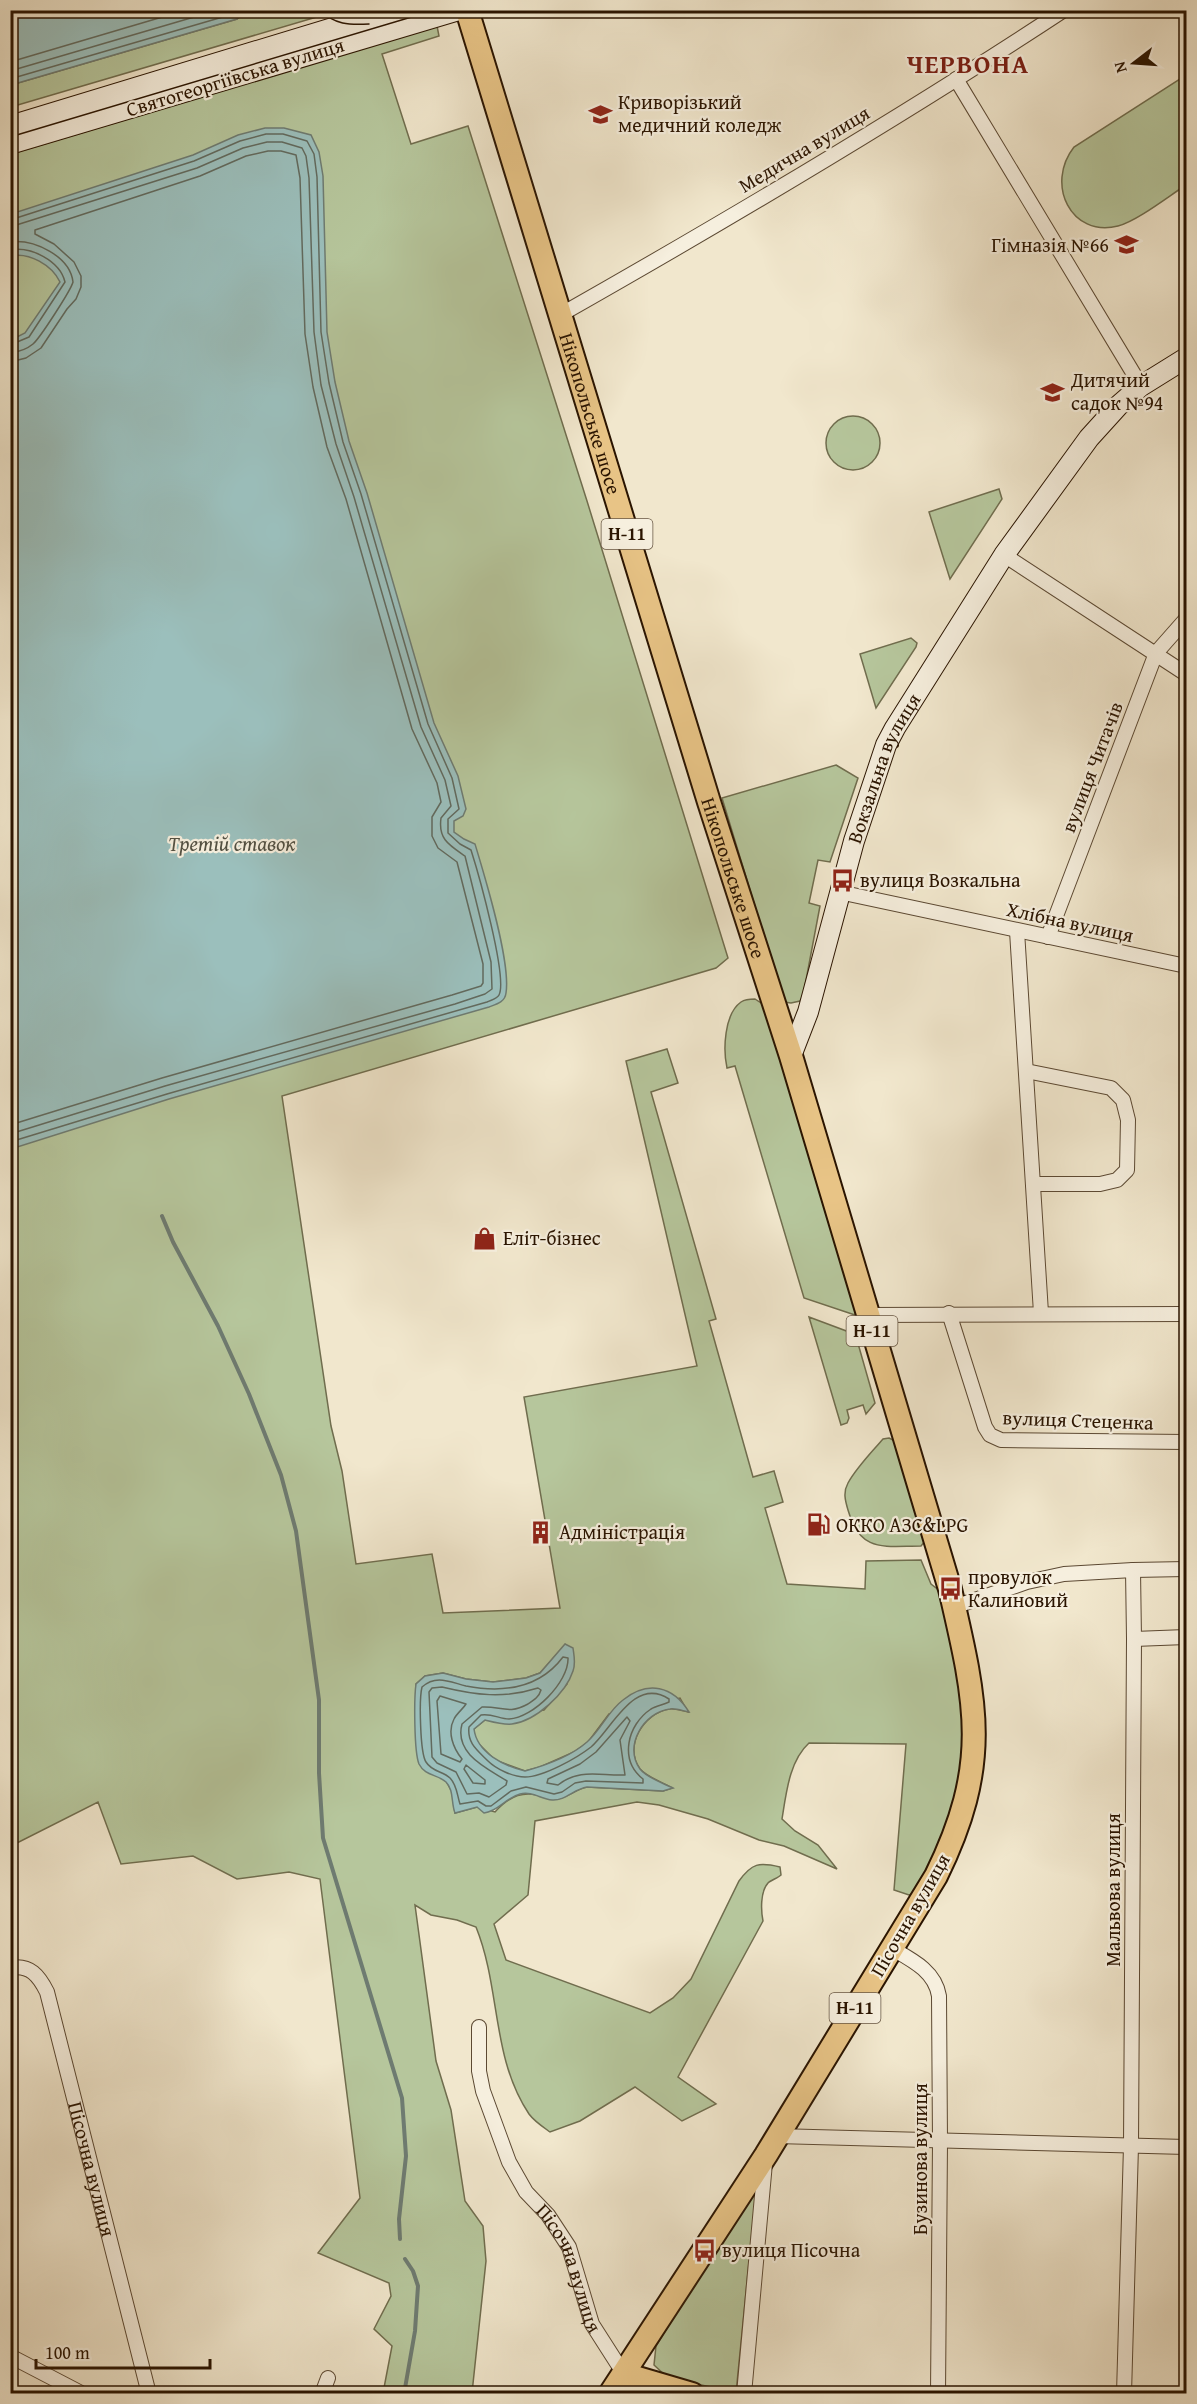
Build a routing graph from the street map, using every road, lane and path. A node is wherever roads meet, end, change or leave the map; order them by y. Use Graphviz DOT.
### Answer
graph roads {
  1 [pos="392,10"];
  2 [pos="459,10"];
  3 [pos="467,10"];
  4 [pos="1064,10"];
  5 [pos="956,79"];
  6 [pos="10,126"];
  7 [pos="10,144"];
  8 [pos="560,315"];
  9 [pos="1186,358"];
  10 [pos="1142,386"];
  11 [pos="1004,555"];
  12 [pos="1186,619"];
  13 [pos="1156,653"];
  14 [pos="1186,674"];
  15 [pos="840,892"];
  16 [pos="1017,931"];
  17 [pos="1048,937"];
  18 [pos="1186,966"];
  19 [pos="791,1056"];
  20 [pos="1026,1071"];
  21 [pos="1033,1184"];
  22 [pos="949,1313"];
  23 [pos="1041,1313"];
  24 [pos="1186,1314"];
  25 [pos="867,1315"];
  26 [pos="1186,1442"];
  27 [pos="1186,1569"];
  28 [pos="1133,1570"];
  29 [pos="954,1607"];
  30 [pos="1186,1637"];
  31 [pos="1134,1639"];
  32 [pos="891,1948"];
  33 [pos="10,1968"];
  34 [pos="479,2027"];
  35 [pos="940,2142"];
  36 [pos="771,2146"];
  37 [pos="1131,2146"];
  38 [pos="1186,2146"];
  39 [pos="10,2356"];
  40 [pos="624,2374"];
  41 [pos="328,2378"];
  42 [pos="83,2394"];
  43 [pos="149,2394"];
  44 [pos="322,2394"];
  45 [pos="610,2394"];
  46 [pos="692,2394"];
  47 [pos="744,2394"];
  48 [pos="938,2394"];
  49 [pos="1124,2394"];
  1 -- 6 [label="main road, Святогеоргіївська вулиця"];
  2 -- 7 [label="main road, Святогеоргіївська вулиця"];
  3 -- 8 [label="main road, Нікопольське шосе / Н-11"];
  4 -- 5 [label="street, Медична вулиця"];
  5 -- 8 [label="street, Медична вулиця"];
  5 -- 10 [label="street"];
  8 -- 19 [label="main road, Нікопольське шосе / Н-11"];
  9 -- 10 [label="main road, Вокзальна вулиця"];
  10 -- 11 [label="main road, Вокзальна вулиця"];
  11 -- 13 [label="street"];
  11 -- 15 [label="main road, Вокзальна вулиця"];
  12 -- 13 [label="street, вулиця Читачів"];
  13 -- 14 [label="street"];
  13 -- 17 [label="street, вулиця Читачів"];
  15 -- 16 [label="street, Хлібна вулиця"];
  15 -- 19 [label="main road, Вокзальна вулиця"];
  16 -- 17 [label="street, Хлібна вулиця"];
  16 -- 20 [label="street"];
  17 -- 18 [label="street, Хлібна вулиця"];
  19 -- 25 [label="main road, Н-11"];
  20 -- 21 [label="street"];
  20 -- 21 [label="street"];
  21 -- 23 [label="street"];
  22 -- 23 [label="street"];
  22 -- 25 [label="street"];
  22 -- 26 [label="street, вулиця Стеценка"];
  23 -- 24 [label="street"];
  25 -- 29 [label="main road, Н-11"];
  27 -- 28 [label="street"];
  28 -- 29 [label="street"];
  28 -- 31 [label="street, Мальвова вулиця"];
  29 -- 32 [label="main road, Пісочна вулиця / Н-11"];
  30 -- 31 [label="street"];
  31 -- 37 [label="street, Мальвова вулиця"];
  32 -- 35 [label="street, Бузинова вулиця"];
  32 -- 36 [label="main road, Пісочна вулиця / Н-11"];
  33 -- 43 [label="street, Пісочна вулиця"];
  34 -- 40 [label="street, Пісочна вулиця"];
  35 -- 36 [label="street"];
  35 -- 37 [label="street"];
  35 -- 48 [label="street, Бузинова вулиця"];
  36 -- 40 [label="main road, Пісочна вулиця / Н-11"];
  36 -- 47 [label="street"];
  37 -- 38 [label="street"];
  37 -- 49 [label="street, Мальвова вулиця"];
  39 -- 42 [label="street"];
  40 -- 45 [label="main road, Пісочна вулиця / Н-11"];
  40 -- 46 [label="main road"];
  41 -- 44 [label="street"];
}
